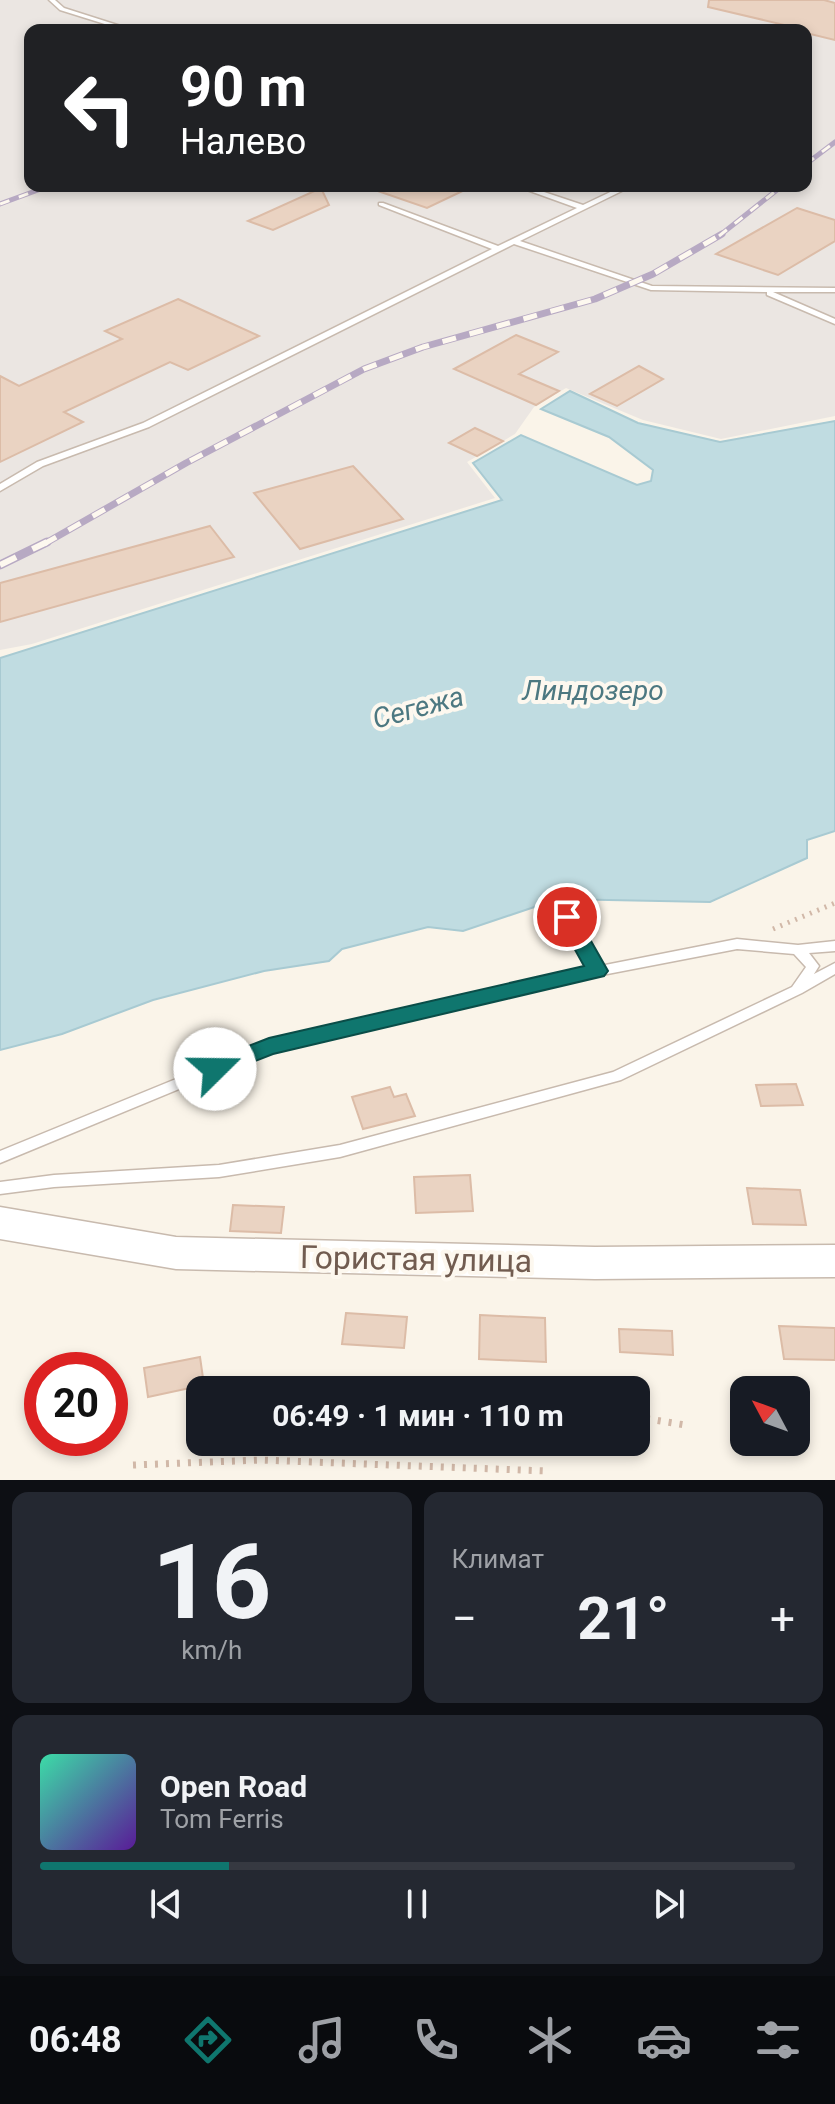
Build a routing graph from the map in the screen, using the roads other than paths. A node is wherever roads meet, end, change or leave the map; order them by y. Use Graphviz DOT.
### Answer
graph roads {
  1 [pos="52,0"];
  2 [pos="111,24"];
  3 [pos="537,192"];
  4 [pos="617,192"];
  5 [pos="381,204"];
  6 [pos="584,208"];
  7 [pos="514,241"];
  8 [pos="498,249"];
  9 [pos="835,290"];
  10 [pos="766,291"];
  11 [pos="835,322"];
  12 [pos="0,488"];
  13 [pos="567,917"];
  14 [pos="835,946"];
  15 [pos="798,950"];
  16 [pos="835,968"];
  17 [pos="597,971"];
  18 [pos="797,990"];
  19 [pos="0,1157"];
  20 [pos="0,1188"];
  21 [pos="0,1223"];
  22 [pos="835,1261"];
  1 -- 2 [label="lane"];
  3 -- 6 [label="lane"];
  4 -- 6 [label="lane"];
  5 -- 8 [label="lane"];
  6 -- 7 [label="lane"];
  7 -- 8 [label="lane"];
  7 -- 10 [label="lane"];
  8 -- 12 [label="lane"];
  9 -- 10 [label="lane"];
  10 -- 11 [label="lane"];
  13 -- 17 [label="lane"];
  14 -- 15 [label="lane"];
  15 -- 17 [label="lane"];
  15 -- 18 [label="lane"];
  16 -- 18 [label="lane"];
  17 -- 19 [label="lane"];
  18 -- 20 [label="lane"];
  21 -- 22 [label="street, Гористая улица"];
}
